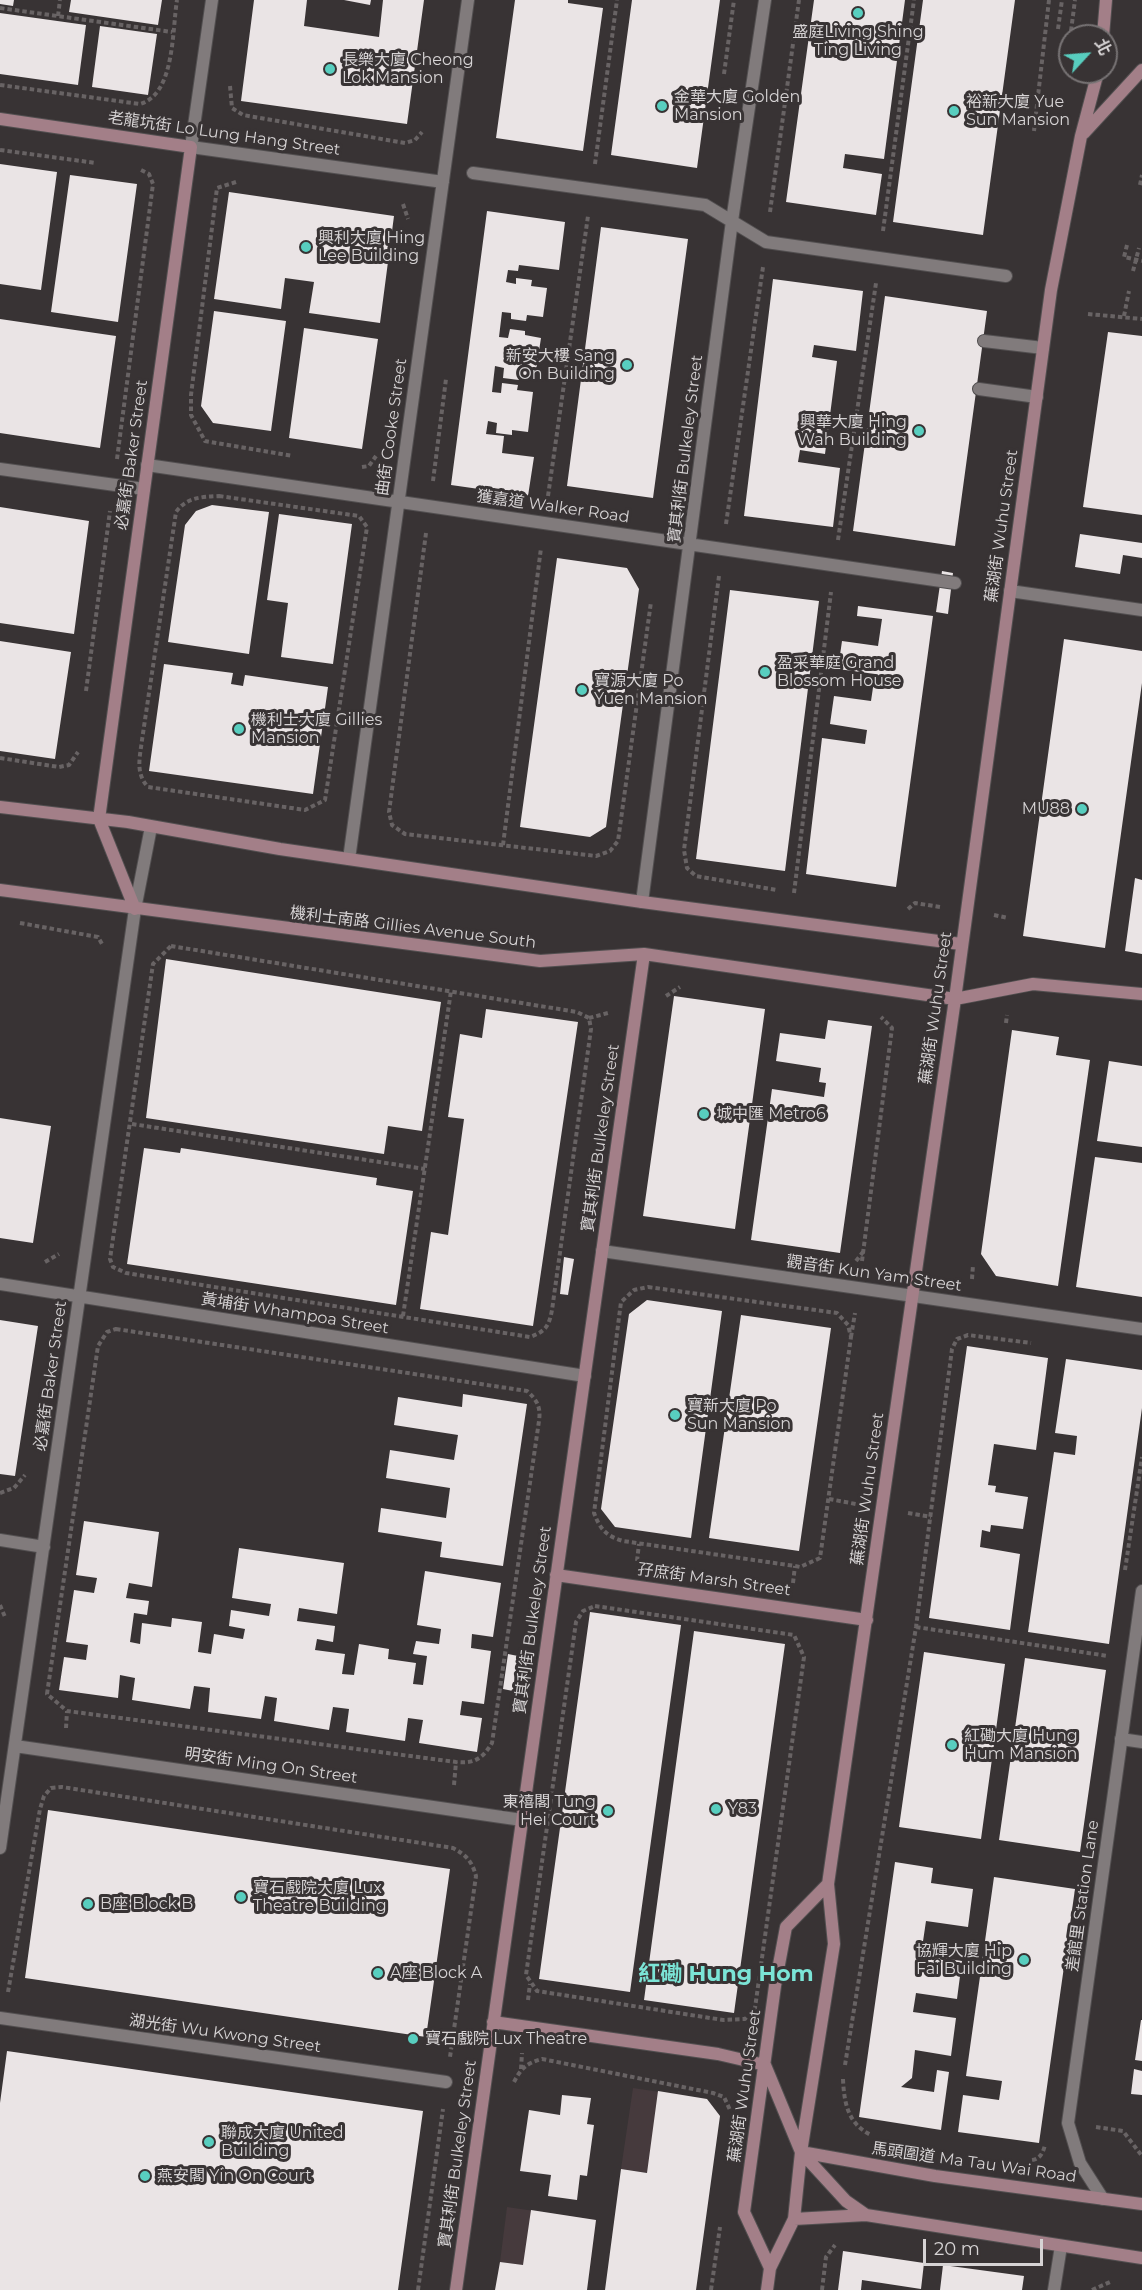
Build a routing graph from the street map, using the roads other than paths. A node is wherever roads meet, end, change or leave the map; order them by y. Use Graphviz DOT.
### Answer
graph roads {
  1 [pos="212,0"];
  2 [pos="468,0"];
  3 [pos="765,0"];
  4 [pos="1106,0"];
  5 [pos="1104,24"];
  6 [pos="1142,70"];
  7 [pos="1095,84"];
  8 [pos="0,119"];
  9 [pos="1081,136"];
  10 [pos="191,147"];
  11 [pos="473,173"];
  12 [pos="443,182"];
  13 [pos="732,221"];
  14 [pos="1006,276"];
  15 [pos="984,341"];
  16 [pos="1043,348"];
  17 [pos="979,389"];
  18 [pos="1036,397"];
  19 [pos="147,465"];
  20 [pos="0,469"];
  21 [pos="144,489"];
  22 [pos="398,501"];
  23 [pos="691,544"];
  24 [pos="955,583"];
  25 [pos="1010,591"];
  26 [pos="1142,610"];
  27 [pos="0,807"];
  28 [pos="99,819"];
  29 [pos="151,827"];
  30 [pos="349,859"];
  31 [pos="0,890"];
  32 [pos="642,902"];
  33 [pos="135,909"];
  34 [pos="961,944"];
  35 [pos="644,954"];
  36 [pos="1142,994"];
  37 [pos="955,999"];
  38 [pos="602,1251"];
  39 [pos="0,1284"];
  40 [pos="911,1296"];
  41 [pos="80,1297"];
  42 [pos="1142,1329"];
  43 [pos="585,1376"];
  44 [pos="0,1540"];
  45 [pos="44,1547"];
  46 [pos="556,1575"];
  47 [pos="1142,1591"];
  48 [pos="867,1620"];
  49 [pos="1121,1739"];
  50 [pos="1142,1742"];
  51 [pos="15,1746"];
  52 [pos="522,1820"];
  53 [pos="0,1848"];
  54 [pos="828,1884"];
  55 [pos="2,2018"];
  56 [pos="493,2022"];
  57 [pos="765,2065"];
  58 [pos="446,2082"];
  59 [pos="801,2152"];
  60 [pos="1103,2199"];
  61 [pos="1142,2204"];
  62 [pos="866,2215"];
  63 [pos="794,2218"];
  64 [pos="1061,2246"];
  65 [pos="1142,2258"];
  66 [pos="770,2268"];
  67 [pos="456,2290"];
  68 [pos="767,2290"];
  69 [pos="1054,2290"];
  1 -- 10 [label="street, 必嘉街 Baker Street"];
  2 -- 12 [label="street, 曲街 Cooke Street"];
  3 -- 13 [label="street, 寶其利街 Bulkeley Street"];
  4 -- 5 [label="main road"];
  6 -- 9 [label="main road"];
  7 -- 9 [label="main road, 蕪湖街 Wuhu Street"];
  8 -- 10 [label="main road, 老龍坑街 Lo Lung Hang Street"];
  9 -- 16 [label="main road, 蕪湖街 Wuhu Street"];
  10 -- 12 [label="street, 老龍坑街 Lo Lung Hang Street"];
  10 -- 19 [label="main road, 必嘉街 Baker Street"];
  11 -- 13 [label="street"];
  12 -- 22 [label="street, 曲街 Cooke Street"];
  13 -- 14 [label="street"];
  13 -- 23 [label="street, 寶其利街 Bulkeley Street"];
  15 -- 16 [label="street"];
  16 -- 18 [label="main road, 蕪湖街 Wuhu Street"];
  17 -- 18 [label="street"];
  18 -- 25 [label="main road, 蕪湖街 Wuhu Street"];
  19 -- 21 [label="main road, 必嘉街 Baker Street"];
  19 -- 22 [label="street, 獲嘉道 Walker Road"];
  20 -- 21 [label="street"];
  21 -- 28 [label="main road, 必嘉街 Baker Street"];
  22 -- 23 [label="street, 獲嘉道 Walker Road"];
  22 -- 30 [label="street, 曲街 Cooke Street"];
  23 -- 24 [label="street, 獲嘉道 Walker Road"];
  23 -- 32 [label="street, 寶其利街 Bulkeley Street"];
  25 -- 26 [label="street"];
  25 -- 34 [label="main road, 蕪湖街 Wuhu Street"];
  27 -- 28 [label="main road"];
  28 -- 29 [label="main road"];
  28 -- 33 [label="main road, 必嘉街 Baker Street"];
  29 -- 30 [label="main road"];
  29 -- 33 [label="street, 必嘉街 Baker Street"];
  30 -- 32 [label="main road"];
  31 -- 33 [label="main road, 機利士南路 Gillies Avenue South"];
  32 -- 34 [label="main road"];
  33 -- 35 [label="main road, 機利士南路 Gillies Avenue South"];
  33 -- 41 [label="street, 必嘉街 Baker Street"];
  34 -- 37 [label="main road, 蕪湖街 Wuhu Street"];
  35 -- 37 [label="main road, 機利士南路 Gillies Avenue South"];
  35 -- 38 [label="main road, 寶其利街 Bulkeley Street"];
  36 -- 37 [label="main road, 機利士南路 Gillies Avenue South"];
  37 -- 40 [label="main road, 蕪湖街 Wuhu Street"];
  38 -- 40 [label="street, 觀音街 Kun Yam Street"];
  38 -- 43 [label="main road, 寶其利街 Bulkeley Street"];
  39 -- 41 [label="street, 黃埔街 Whampoa Street"];
  40 -- 42 [label="street, 觀音街 Kun Yam Street"];
  40 -- 48 [label="main road, 蕪湖街 Wuhu Street"];
  41 -- 43 [label="street, 黃埔街 Whampoa Street"];
  41 -- 45 [label="street, 必嘉街 Baker Street"];
  43 -- 46 [label="main road, 寶其利街 Bulkeley Street"];
  44 -- 45 [label="street"];
  45 -- 51 [label="street, 必嘉街 Baker Street"];
  46 -- 48 [label="main road, 孖庶街 Marsh Street"];
  46 -- 52 [label="main road, 寶其利街 Bulkeley Street"];
  47 -- 49 [label="street, 差館里 Station Lane"];
  48 -- 54 [label="main road, 蕪湖街 Wuhu Street"];
  49 -- 50 [label="street"];
  49 -- 60 [label="street, 差館里 Station Lane"];
  51 -- 52 [label="street, 明安街 Ming On Street"];
  51 -- 53 [label="street, 必嘉街 Baker Street"];
  52 -- 56 [label="main road, 寶其利街 Bulkeley Street"];
  54 -- 57 [label="main road, 蕪湖街 Wuhu Street"];
  54 -- 59 [label="main road, 蕪湖街 Wuhu Street"];
  55 -- 58 [label="street, 湖光街 Wu Kwong Street"];
  56 -- 57 [label="main road"];
  56 -- 67 [label="main road, 寶其利街 Bulkeley Street"];
  57 -- 59 [label="main road"];
  57 -- 66 [label="main road, 蕪湖街 Wuhu Street"];
  59 -- 60 [label="main road, 馬頭圍道 Ma Tau Wai Road"];
  59 -- 62 [label="main road"];
  59 -- 63 [label="main road, 蕪湖街 Wuhu Street"];
  60 -- 61 [label="main road, 馬頭圍道 Ma Tau Wai Road"];
  62 -- 63 [label="main road"];
  62 -- 64 [label="main road"];
  63 -- 66 [label="main road, 蕪湖街 Wuhu Street"];
  64 -- 65 [label="main road"];
  64 -- 69 [label="street"];
  66 -- 68 [label="main road, 蕪湖街 Wuhu Street"];
}
